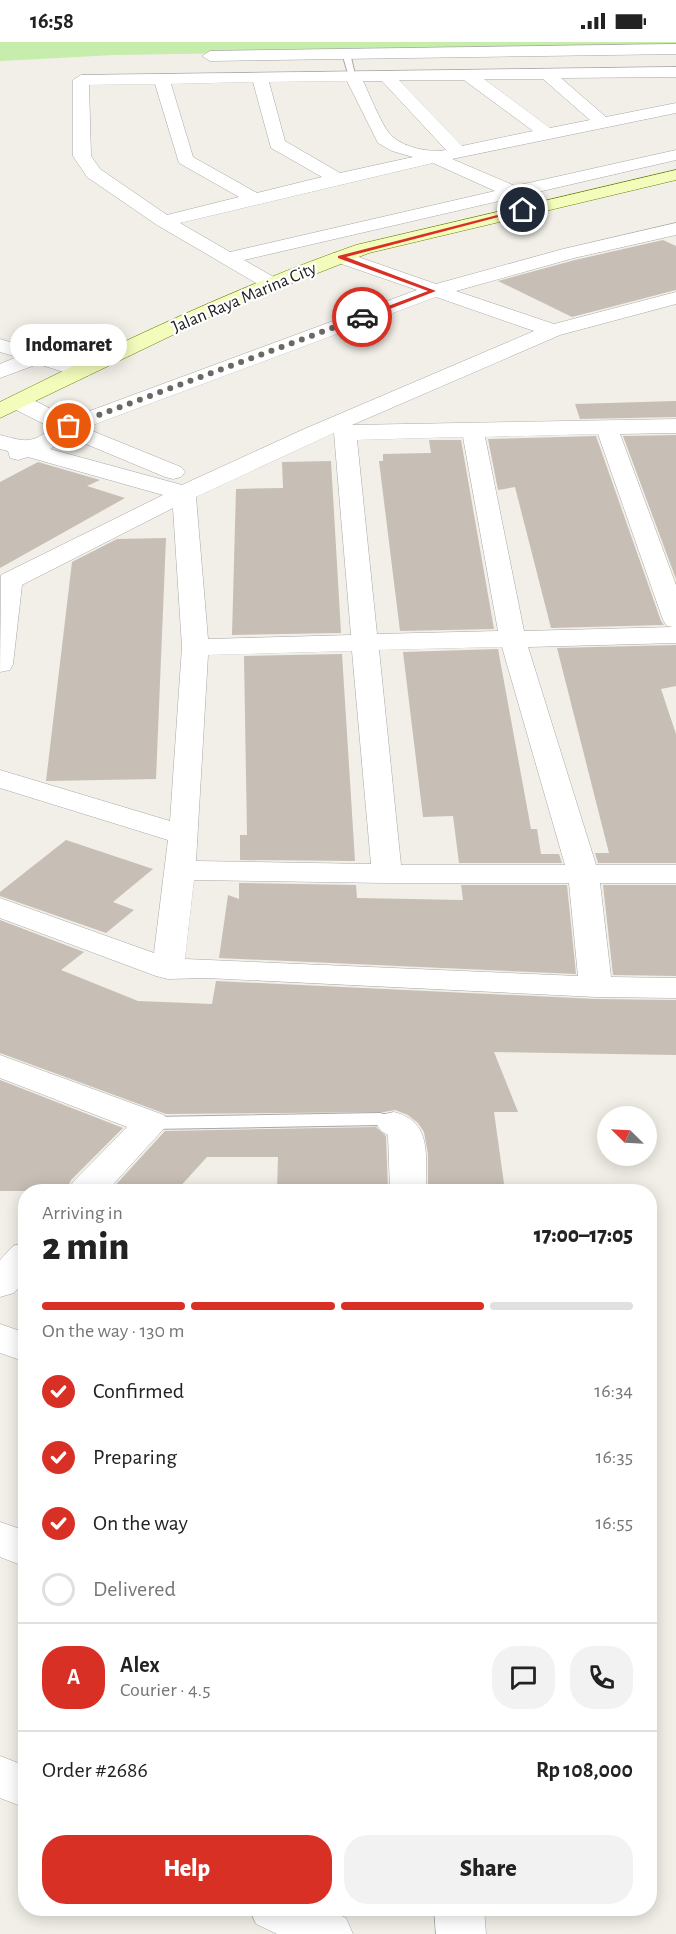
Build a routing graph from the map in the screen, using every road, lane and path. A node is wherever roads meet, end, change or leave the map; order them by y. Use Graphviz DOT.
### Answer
graph roads {
  1 [pos="676,49"];
  2 [pos="606,50"];
  3 [pos="346,53"];
  4 [pos="191,56"];
  5 [pos="80,62"];
  6 [pos="676,72"];
  7 [pos="625,74"];
  8 [pos="548,75"];
  9 [pos="387,76"];
  10 [pos="469,76"];
  11 [pos="353,77"];
  12 [pos="260,78"];
  13 [pos="162,79"];
  14 [pos="81,80"];
  15 [pos="674,110"];
  16 [pos="602,122"];
  17 [pos="546,133"];
  18 [pos="459,153"];
  19 [pos="676,155"];
  20 [pos="436,158"];
  21 [pos="676,175"];
  22 [pos="339,180"];
  23 [pos="513,192"];
  24 [pos="254,198"];
  25 [pos="544,205"];
  26 [pos="164,221"];
  27 [pos="676,229"];
  28 [pos="340,257"];
  29 [pos="227,258"];
  30 [pos="270,283"];
  31 [pos="433,291"];
  32 [pos="676,298"];
  33 [pos="552,331"];
  34 [pos="0,345"];
  35 [pos="37,357"];
  36 [pos="80,371"];
  37 [pos="0,372"];
  38 [pos="9,407"];
  39 [pos="69,426"];
  40 [pos="676,426"];
  41 [pos="342,428"];
  42 [pos="607,428"];
  43 [pos="473,431"];
  44 [pos="13,446"];
  45 [pos="0,463"];
  46 [pos="193,489"];
  47 [pos="5,583"];
  48 [pos="676,620"];
  49 [pos="676,635"];
  50 [pos="513,640"];
  51 [pos="365,644"];
  52 [pos="195,647"];
  53 [pos="0,664"];
  54 [pos="0,779"];
  55 [pos="184,835"];
  56 [pos="178,870"];
  57 [pos="583,872"];
  58 [pos="387,874"];
  59 [pos="676,874"];
  60 [pos="0,907"];
  61 [pos="168,969"];
  62 [pos="596,987"];
  63 [pos="676,988"];
  64 [pos="0,1066"];
  65 [pos="151,1123"];
  66 [pos="394,1123"];
  67 [pos="93,1184"];
  68 [pos="408,1184"];
  69 [pos="18,1264"];
  70 [pos="0,1284"];
  71 [pos="0,1338"];
  72 [pos="18,1345"];
  73 [pos="0,1539"];
  74 [pos="18,1547"];
  75 [pos="0,1776"];
  76 [pos="18,1784"];
  77 [pos="291,1916"];
  78 [pos="460,1916"];
  79 [pos="328,1934"];
  80 [pos="461,1934"];
  1 -- 2 [label="street"];
  2 -- 3 [label="street"];
  2 -- 7 [label="street"];
  3 -- 4 [label="street"];
  3 -- 11 [label="lane"];
  5 -- 14 [label="street"];
  6 -- 7 [label="street"];
  7 -- 8 [label="street"];
  7 -- 15 [label="street"];
  8 -- 10 [label="street"];
  8 -- 16 [label="street"];
  9 -- 10 [label="street"];
  9 -- 11 [label="street"];
  9 -- 18 [label="street"];
  10 -- 17 [label="street"];
  11 -- 12 [label="street"];
  11 -- 20 [label="street"];
  12 -- 13 [label="street"];
  12 -- 22 [label="street"];
  13 -- 14 [label="street"];
  13 -- 24 [label="street"];
  14 -- 26 [label="street"];
  15 -- 16 [label="street"];
  16 -- 17 [label="street"];
  17 -- 18 [label="street"];
  18 -- 20 [label="street"];
  19 -- 23 [label="street"];
  20 -- 22 [label="street"];
  20 -- 23 [label="street"];
  21 -- 25 [label="main road, Jalan Raya Marina City"];
  22 -- 24 [label="street"];
  23 -- 25 [label="street"];
  23 -- 29 [label="street"];
  24 -- 26 [label="street"];
  25 -- 28 [label="main road, Jalan Raya Marina City"];
  26 -- 29 [label="street"];
  27 -- 31 [label="street"];
  28 -- 30 [label="main road, Jalan Raya Marina City"];
  28 -- 31 [label="street"];
  29 -- 30 [label="street"];
  30 -- 36 [label="main road, Jalan Raya Marina City"];
  31 -- 33 [label="street"];
  31 -- 39 [label="street"];
  32 -- 33 [label="street"];
  33 -- 41 [label="street"];
  34 -- 35 [label="street"];
  35 -- 36 [label="street"];
  35 -- 37 [label="street"];
  36 -- 38 [label="main road, Jalan Raya Marina City"];
  38 -- 39 [label="street"];
  39 -- 44 [label="street"];
  39 -- 46 [label="street"];
  40 -- 42 [label="street"];
  41 -- 43 [label="street"];
  41 -- 46 [label="street"];
  41 -- 51 [label="street"];
  42 -- 43 [label="street"];
  42 -- 48 [label="street"];
  43 -- 50 [label="street"];
  44 -- 45 [label="street"];
  44 -- 46 [label="street"];
  46 -- 47 [label="street"];
  46 -- 52 [label="street"];
  47 -- 53 [label="street"];
  49 -- 50 [label="street"];
  50 -- 51 [label="street"];
  50 -- 57 [label="street"];
  51 -- 52 [label="street"];
  51 -- 58 [label="street"];
  52 -- 55 [label="street"];
  54 -- 55 [label="street"];
  55 -- 56 [label="street"];
  56 -- 58 [label="street"];
  56 -- 61 [label="street"];
  57 -- 58 [label="street"];
  57 -- 59 [label="street"];
  57 -- 62 [label="street"];
  60 -- 61 [label="street"];
  61 -- 62 [label="street"];
  62 -- 63 [label="street"];
  64 -- 65 [label="street"];
  65 -- 66 [label="lane"];
  65 -- 67 [label="street"];
  66 -- 68 [label="street"];
  69 -- 70 [label="street"];
  71 -- 72 [label="street"];
  73 -- 74 [label="street"];
  75 -- 76 [label="street"];
  77 -- 79 [label="street"];
  78 -- 80 [label="street"];
}
